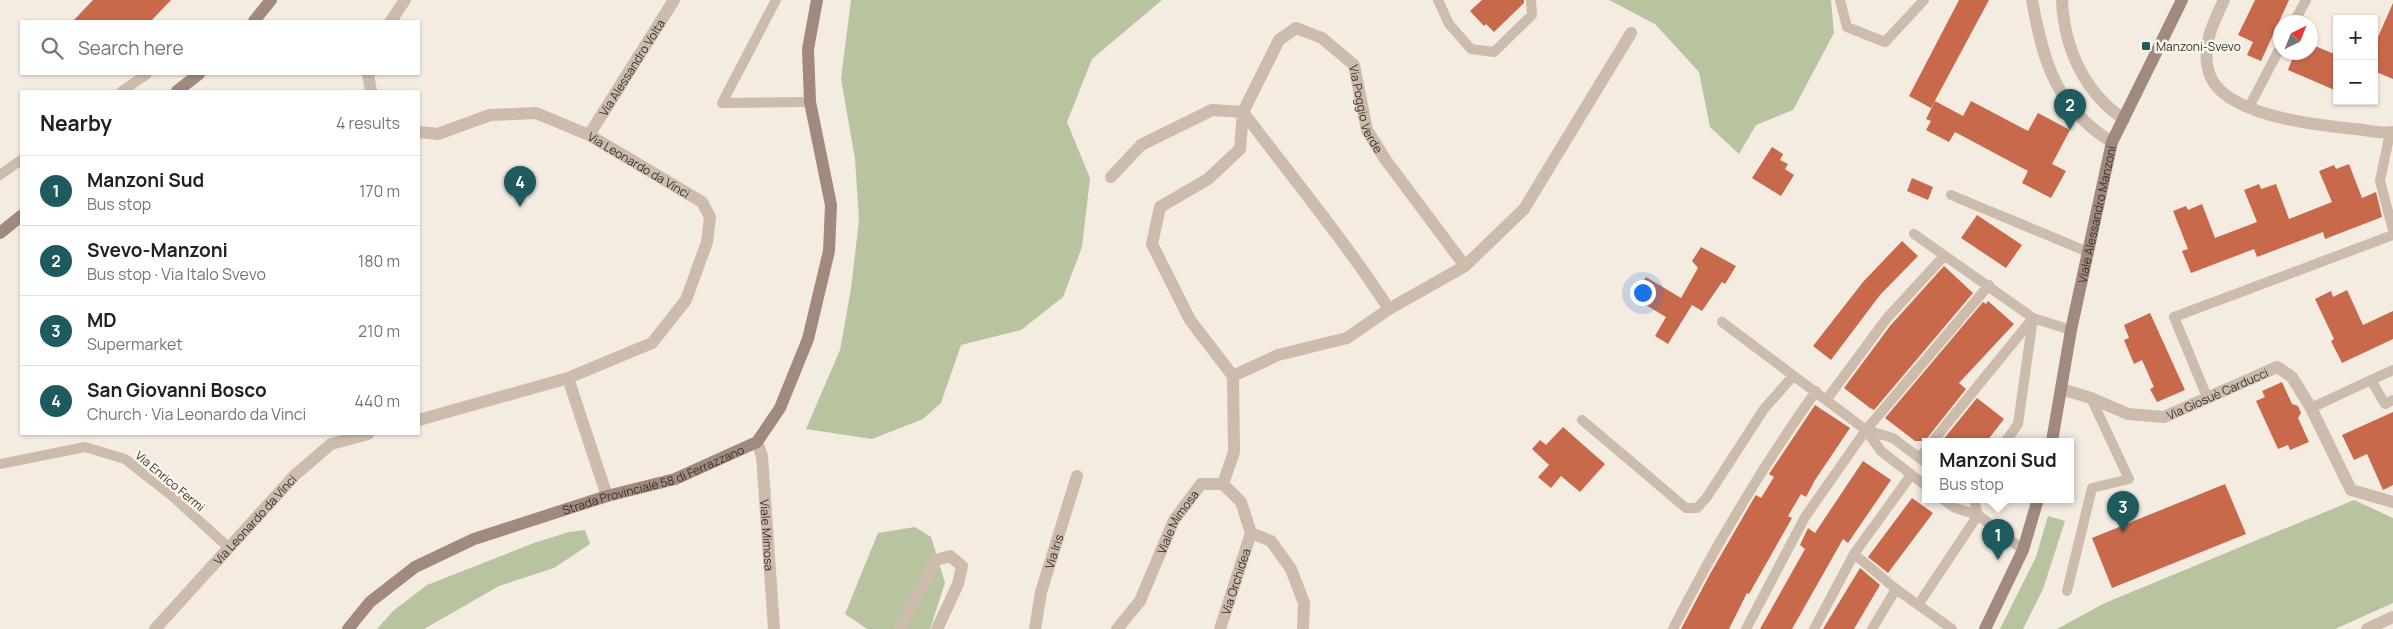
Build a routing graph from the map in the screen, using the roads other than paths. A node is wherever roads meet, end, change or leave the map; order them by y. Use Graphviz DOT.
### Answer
graph roads {
  1 [pos="272,0"];
  2 [pos="405,0"];
  3 [pos="674,0"];
  4 [pos="776,0"];
  5 [pos="817,0"];
  6 [pos="1438,0"];
  7 [pos="1531,0"];
  8 [pos="1840,0"];
  9 [pos="1924,0"];
  10 [pos="2032,0"];
  11 [pos="2062,0"];
  12 [pos="2182,0"];
  13 [pos="2224,0"];
  14 [pos="2306,0"];
  15 [pos="2298,15"];
  16 [pos="255,20"];
  17 [pos="392,20"];
  18 [pos="1631,33"];
  19 [pos="2274,60"];
  20 [pos="146,75"];
  21 [pos="198,75"];
  22 [pos="368,75"];
  23 [pos="123,90"];
  24 [pos="178,90"];
  25 [pos="371,90"];
  26 [pos="810,102"];
  27 [pos="2249,107"];
  28 [pos="1243,112"];
  29 [pos="2124,118"];
  30 [pos="420,132"];
  31 [pos="2392,133"];
  32 [pos="590,135"];
  33 [pos="2112,142"];
  34 [pos="20,161"];
  35 [pos="0,175"];
  36 [pos="1111,177"];
  37 [pos="1951,195"];
  38 [pos="20,217"];
  39 [pos="2393,230"];
  40 [pos="0,233"];
  41 [pos="1914,234"];
  42 [pos="2393,235"];
  43 [pos="2088,252"];
  44 [pos="1944,256"];
  45 [pos="1464,266"];
  46 [pos="1988,285"];
  47 [pos="1389,309"];
  48 [pos="2033,318"];
  49 [pos="1722,322"];
  50 [pos="2071,330"];
  51 [pos="2393,370"];
  52 [pos="1233,376"];
  53 [pos="1793,376"];
  54 [pos="568,378"];
  55 [pos="2371,380"];
  56 [pos="2061,389"];
  57 [pos="1816,391"];
  58 [pos="2207,397"];
  59 [pos="2091,398"];
  60 [pos="1827,399"];
  61 [pos="2393,400"];
  62 [pos="2311,408"];
  63 [pos="420,420"];
  64 [pos="1582,420"];
  65 [pos="1866,430"];
  66 [pos="364,435"];
  67 [pos="1935,438"];
  68 [pos="2008,438"];
  69 [pos="2053,438"];
  70 [pos="757,442"];
  71 [pos="1922,456"];
  72 [pos="0,464"];
  73 [pos="1911,475"];
  74 [pos="1077,476"];
  75 [pos="1922,483"];
  76 [pos="1223,484"];
  77 [pos="608,496"];
  78 [pos="2393,502"];
  79 [pos="1948,503"];
  80 [pos="1970,503"];
  81 [pos="1975,503"];
  82 [pos="2037,503"];
  83 [pos="1978,515"];
  84 [pos="1251,533"];
  85 [pos="228,547"];
  86 [pos="2023,550"];
  87 [pos="1854,554"];
  88 [pos="1896,589"];
  89 [pos="2067,591"];
  90 [pos="1918,605"];
  91 [pos="2393,617"];
  92 [pos="1938,625"];
  93 [pos="155,629"];
  94 [pos="348,629"];
  95 [pos="774,629"];
  96 [pos="900,629"];
  97 [pos="937,629"];
  98 [pos="1035,629"];
  99 [pos="1117,629"];
  100 [pos="1220,629"];
  101 [pos="1303,629"];
  102 [pos="1673,629"];
  103 [pos="1746,629"];
  104 [pos="1814,629"];
  105 [pos="1872,629"];
  106 [pos="1952,629"];
  107 [pos="1985,629"];
  108 [pos="2367,629"];
  1 -- 16 [label="street"];
  2 -- 17 [label="street"];
  3 -- 32 [label="street, Via Alessandro Volta"];
  4 -- 26 [label="lane"];
  5 -- 26 [label="street, Strada Provinciale 58 di Ferrazzano"];
  6 -- 7 [label="lane"];
  8 -- 9 [label="lane"];
  10 -- 33 [label="street"];
  11 -- 29 [label="street"];
  12 -- 29 [label="street, Viale Alessandro Manzoni"];
  13 -- 27 [label="street"];
  14 -- 15 [label="lane"];
  18 -- 45 [label="street"];
  19 -- 27 [label="lane"];
  20 -- 23 [label="lane"];
  21 -- 24 [label="street"];
  22 -- 25 [label="street"];
  26 -- 70 [label="street, Strada Provinciale 58 di Ferrazzano"];
  27 -- 31 [label="street"];
  28 -- 36 [label="street"];
  28 -- 45 [label="street, Via Poggio Verde"];
  28 -- 47 [label="street"];
  28 -- 52 [label="street, Via Poggio Verde"];
  29 -- 33 [label="street, Viale Alessandro Manzoni"];
  30 -- 32 [label="street, Via Leonardo da Vinci"];
  31 -- 39 [label="lane"];
  32 -- 54 [label="street, Via Leonardo da Vinci"];
  33 -- 43 [label="street, Viale Alessandro Manzoni"];
  34 -- 35 [label="lane"];
  37 -- 43 [label="lane"];
  38 -- 40 [label="street"];
  41 -- 44 [label="lane"];
  42 -- 58 [label="lane"];
  43 -- 50 [label="street, Viale Alessandro Manzoni"];
  44 -- 46 [label="lane"];
  44 -- 60 [label="lane"];
  45 -- 47 [label="street"];
  46 -- 48 [label="lane"];
  46 -- 65 [label="lane"];
  47 -- 52 [label="street"];
  48 -- 50 [label="lane"];
  48 -- 67 [label="lane"];
  48 -- 68 [label="lane"];
  49 -- 53 [label="lane"];
  50 -- 56 [label="street, Viale Alessandro Manzoni"];
  51 -- 55 [label="lane"];
  52 -- 76 [label="street"];
  53 -- 57 [label="lane"];
  53 -- 64 [label="lane"];
  54 -- 63 [label="street, Via Leonardo da Vinci"];
  54 -- 77 [label="street"];
  55 -- 61 [label="lane"];
  55 -- 62 [label="lane"];
  56 -- 59 [label="street, Via Giosuè Carducci"];
  56 -- 69 [label="street, Viale Alessandro Manzoni"];
  57 -- 60 [label="lane"];
  57 -- 102 [label="lane"];
  58 -- 59 [label="street, Via Giosuè Carducci"];
  58 -- 62 [label="street, Via Giosuè Carducci"];
  59 -- 89 [label="lane"];
  60 -- 65 [label="lane"];
  62 -- 78 [label="street, Via Giosuè Carducci"];
  65 -- 71 [label="lane"];
  65 -- 73 [label="lane"];
  65 -- 103 [label="lane"];
  66 -- 85 [label="street, Via Leonardo da Vinci"];
  70 -- 77 [label="street, Strada Provinciale 58 di Ferrazzano"];
  70 -- 95 [label="street, Viale Mimosa"];
  72 -- 85 [label="lane, Via Enrico Fermi"];
  73 -- 75 [label="lane"];
  73 -- 87 [label="lane"];
  74 -- 98 [label="street, Via Iris"];
  76 -- 84 [label="street"];
  76 -- 99 [label="street, Viale Mimosa"];
  77 -- 94 [label="street, Strada Provinciale 58 di Ferrazzano"];
  79 -- 83 [label="lane"];
  80 -- 83 [label="lane"];
  81 -- 83 [label="lane"];
  82 -- 86 [label="street"];
  83 -- 86 [label="lane"];
  83 -- 90 [label="lane"];
  84 -- 100 [label="street, Via Orchidea"];
  84 -- 101 [label="street"];
  85 -- 93 [label="street, Via Leonardo da Vinci"];
  86 -- 107 [label="street"];
  87 -- 88 [label="lane"];
  87 -- 104 [label="lane"];
  88 -- 90 [label="lane"];
  88 -- 105 [label="lane"];
  90 -- 92 [label="lane"];
  91 -- 108 [label="street"];
  92 -- 106 [label="lane"];
  96 -- 97 [label="street"];
}
